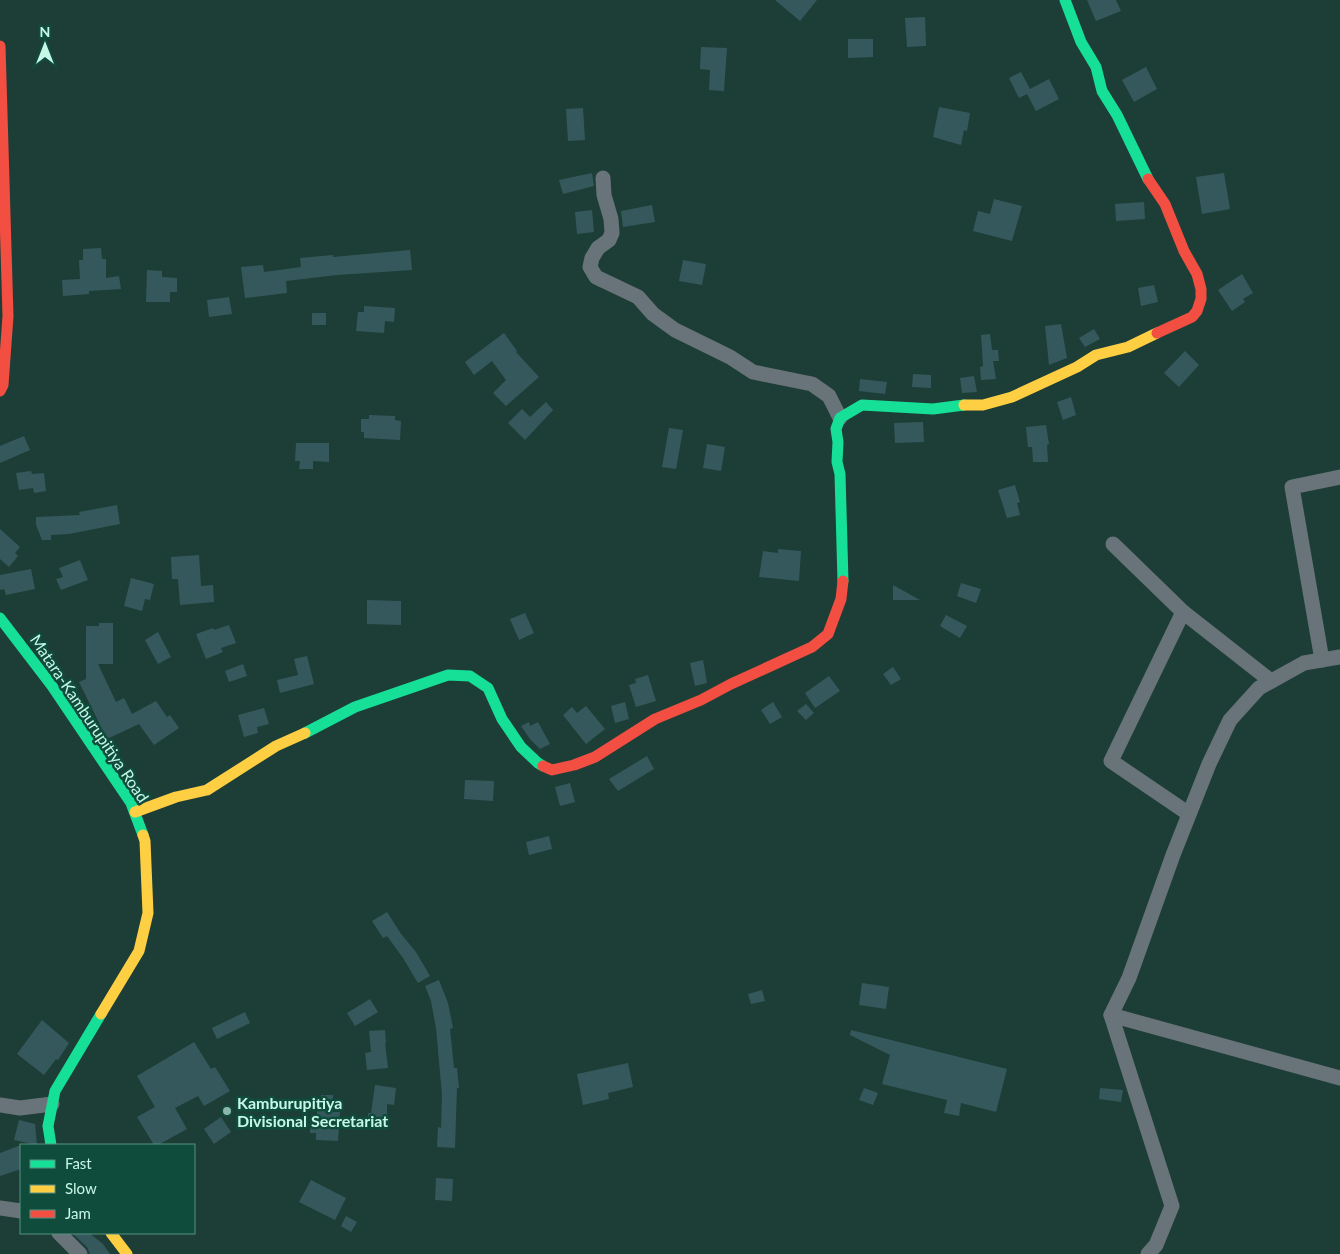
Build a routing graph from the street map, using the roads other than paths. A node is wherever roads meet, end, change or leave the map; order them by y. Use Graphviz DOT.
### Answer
graph roads {
  1 [pos="1065,0"];
  2 [pos="0,46"];
  3 [pos="603,178"];
  4 [pos="0,391"];
  5 [pos="840,418"];
  6 [pos="1340,477"];
  7 [pos="1113,544"];
  8 [pos="1183,612"];
  9 [pos="0,618"];
  10 [pos="1340,657"];
  11 [pos="1322,660"];
  12 [pos="1271,681"];
  13 [pos="135,812"];
  14 [pos="1189,814"];
  15 [pos="1111,1015"];
  16 [pos="1340,1078"];
  17 [pos="52,1104"];
  18 [pos="0,1105"];
  19 [pos="51,1144"];
  20 [pos="0,1208"];
  21 [pos="20,1211"];
  22 [pos="60,1234"];
  23 [pos="112,1234"];
  24 [pos="80,1254"];
  25 [pos="127,1254"];
  26 [pos="1148,1254"];
  1 -- 5 [label="street"];
  2 -- 4 [label="street"];
  3 -- 5 [label="street"];
  5 -- 13 [label="street"];
  6 -- 11 [label="street"];
  7 -- 8 [label="street"];
  8 -- 12 [label="street"];
  8 -- 14 [label="street"];
  9 -- 13 [label="street, Matara-Kamburupitiya Road"];
  10 -- 11 [label="street"];
  11 -- 12 [label="street"];
  12 -- 14 [label="street"];
  13 -- 17 [label="street, Matara-Kamburupitiya Road"];
  14 -- 15 [label="street"];
  15 -- 16 [label="street"];
  15 -- 26 [label="street"];
  17 -- 18 [label="street"];
  17 -- 19 [label="street, Matara-Kamburupitiya Road"];
  20 -- 21 [label="street"];
  22 -- 24 [label="street"];
  23 -- 25 [label="street"];
}
